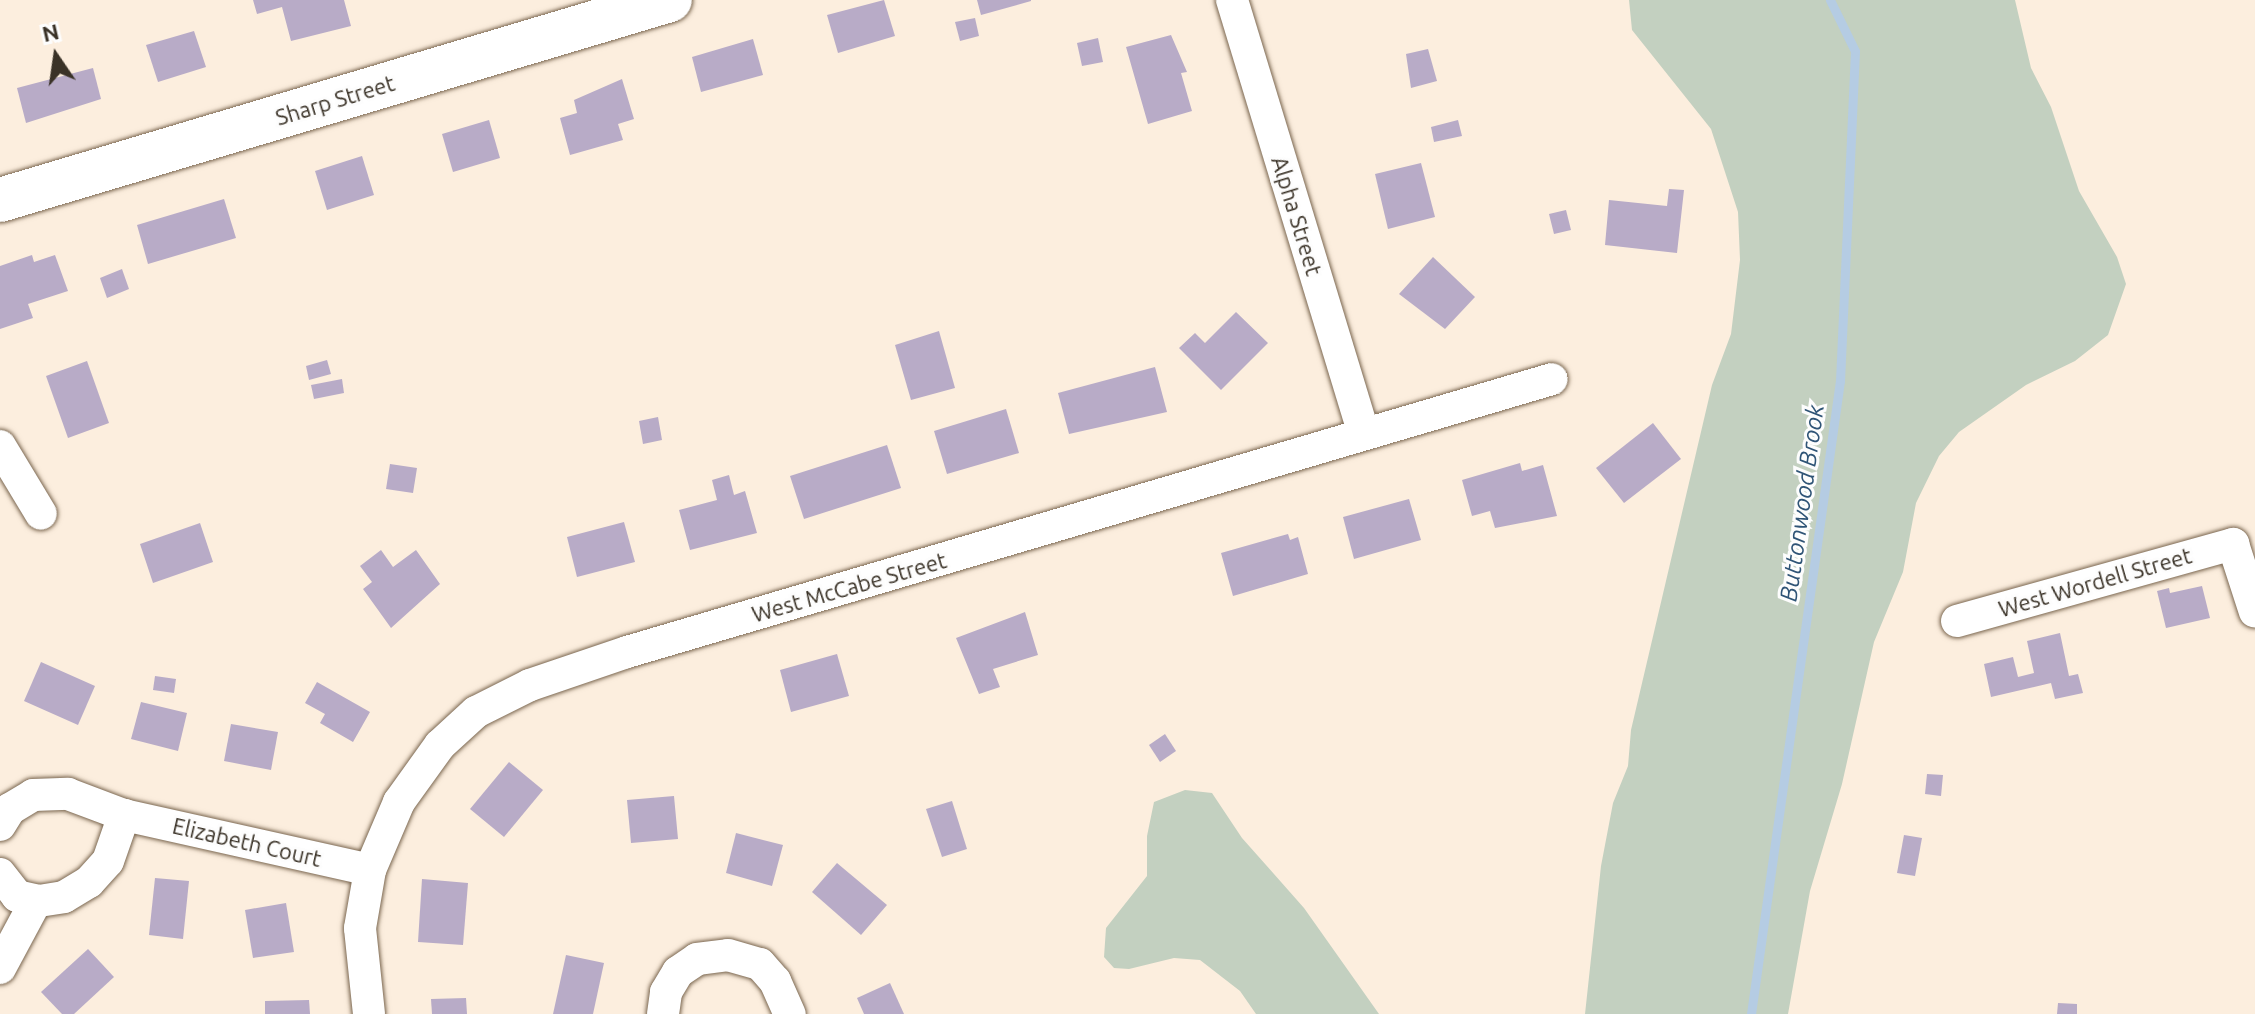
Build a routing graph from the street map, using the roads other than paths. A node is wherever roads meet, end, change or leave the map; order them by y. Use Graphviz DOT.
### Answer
graph roads {
  1 [pos="670,0"];
  2 [pos="1232,0"];
  3 [pos="0,200"];
  4 [pos="1552,379"];
  5 [pos="1363,431"];
  6 [pos="0,446"];
  7 [pos="41,514"];
  8 [pos="2255,612"];
  9 [pos="1957,621"];
  10 [pos="124,815"];
  11 [pos="0,825"];
  12 [pos="370,870"];
  13 [pos="0,874"];
  14 [pos="36,901"];
  15 [pos="0,968"];
  16 [pos="369,1014"];
  17 [pos="663,1014"];
  18 [pos="790,1014"];
  1 -- 3 [label="street, Sharp Street"];
  2 -- 5 [label="street, Alpha Street"];
  4 -- 5 [label="street, West McCabe Street"];
  5 -- 12 [label="street, West McCabe Street"];
  6 -- 7 [label="street"];
  8 -- 9 [label="street, West Wordell Street"];
  10 -- 11 [label="street, Elizabeth Court"];
  10 -- 12 [label="street, Elizabeth Court"];
  10 -- 14 [label="street"];
  12 -- 16 [label="street, West McCabe Street"];
  13 -- 14 [label="street"];
  14 -- 15 [label="street"];
  17 -- 18 [label="street"];
}
